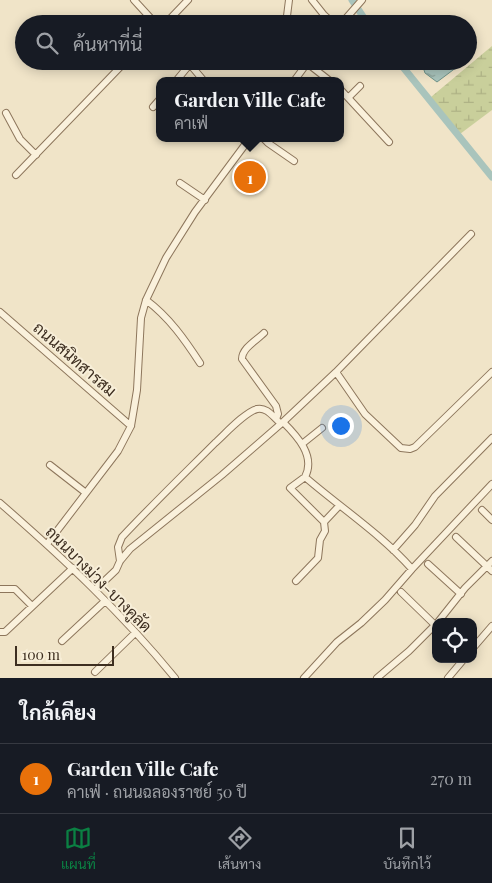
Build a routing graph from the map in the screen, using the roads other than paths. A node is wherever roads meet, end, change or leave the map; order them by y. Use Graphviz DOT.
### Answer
graph roads {
  1 [pos="134,0"];
  2 [pos="188,0"];
  3 [pos="289,0"];
  4 [pos="312,0"];
  5 [pos="362,0"];
  6 [pos="148,15"];
  7 [pos="173,15"];
  8 [pos="288,15"];
  9 [pos="324,15"];
  10 [pos="348,15"];
  11 [pos="117,70"];
  12 [pos="360,86"];
  13 [pos="344,93"];
  14 [pos="349,97"];
  15 [pos="156,104"];
  16 [pos="153,107"];
  17 [pos="6,113"];
  18 [pos="247,142"];
  19 [pos="270,142"];
  20 [pos="389,142"];
  21 [pos="36,155"];
  22 [pos="294,161"];
  23 [pos="16,175"];
  24 [pos="180,183"];
  25 [pos="205,200"];
  26 [pos="471,234"];
  27 [pos="146,300"];
  28 [pos="0,312"];
  29 [pos="264,333"];
  30 [pos="200,363"];
  31 [pos="336,372"];
  32 [pos="492,372"];
  33 [pos="280,422"];
  34 [pos="131,426"];
  35 [pos="322,428"];
  36 [pos="492,438"];
  37 [pos="302,444"];
  38 [pos="50,464"];
  39 [pos="305,477"];
  40 [pos="492,484"];
  41 [pos="86,493"];
  42 [pos="0,503"];
  43 [pos="339,506"];
  44 [pos="482,510"];
  45 [pos="492,520"];
  46 [pos="324,522"];
  47 [pos="456,537"];
  48 [pos="47,544"];
  49 [pos="393,550"];
  50 [pos="120,561"];
  51 [pos="492,561"];
  52 [pos="428,564"];
  53 [pos="486,566"];
  54 [pos="73,568"];
  55 [pos="412,569"];
  56 [pos="492,571"];
  57 [pos="296,581"];
  58 [pos="1,589"];
  59 [pos="95,590"];
  60 [pos="401,592"];
  61 [pos="461,594"];
  62 [pos="105,601"];
  63 [pos="32,606"];
  64 [pos="440,618"];
  65 [pos="432,619"];
  66 [pos="492,626"];
  67 [pos="432,627"];
  68 [pos="0,632"];
  69 [pos="135,633"];
  70 [pos="62,641"];
  71 [pos="477,643"];
  72 [pos="461,663"];
  73 [pos="95,672"];
  74 [pos="175,678"];
  75 [pos="304,678"];
  76 [pos="377,678"];
  77 [pos="448,678"];
  1 -- 6 [label="street"];
  2 -- 7 [label="street"];
  3 -- 8 [label="street"];
  4 -- 9 [label="street"];
  5 -- 10 [label="street"];
  11 -- 21 [label="street"];
  12 -- 14 [label="street"];
  13 -- 14 [label="street"];
  14 -- 20 [label="street"];
  15 -- 16 [label="street"];
  17 -- 21 [label="street"];
  18 -- 25 [label="street"];
  19 -- 22 [label="street"];
  21 -- 23 [label="street"];
  24 -- 25 [label="street"];
  25 -- 27 [label="street"];
  26 -- 31 [label="street"];
  27 -- 30 [label="street"];
  27 -- 34 [label="street"];
  28 -- 34 [label="street, ถนนสนิทสารสม"];
  29 -- 33 [label="street"];
  31 -- 32 [label="street"];
  31 -- 33 [label="street"];
  33 -- 37 [label="street"];
  33 -- 50 [label="street"];
  33 -- 50 [label="street"];
  34 -- 41 [label="street"];
  35 -- 37 [label="street"];
  36 -- 49 [label="street"];
  37 -- 39 [label="street"];
  38 -- 41 [label="street"];
  39 -- 43 [label="street"];
  39 -- 46 [label="street"];
  40 -- 55 [label="street"];
  41 -- 48 [label="street"];
  42 -- 48 [label="street, ถนนบางม่วง-บางคูลัด"];
  43 -- 46 [label="street"];
  43 -- 49 [label="street"];
  44 -- 45 [label="street"];
  46 -- 57 [label="street"];
  47 -- 53 [label="street"];
  48 -- 54 [label="street, ถนนบางม่วง-บางคูลัด"];
  49 -- 55 [label="street"];
  50 -- 59 [label="street"];
  51 -- 53 [label="street"];
  52 -- 61 [label="street"];
  53 -- 56 [label="street"];
  53 -- 61 [label="street"];
  54 -- 59 [label="street, ถนนบางม่วง-บางคูลัด"];
  54 -- 63 [label="street"];
  55 -- 75 [label="street"];
  58 -- 63 [label="street"];
  59 -- 62 [label="street, ถนนบางม่วง-บางคูลัด"];
  60 -- 65 [label="street"];
  61 -- 64 [label="street"];
  62 -- 69 [label="street, ถนนบางม่วง-บางคูลัด"];
  62 -- 70 [label="street"];
  63 -- 68 [label="street"];
  66 -- 71 [label="street"];
  67 -- 76 [label="street"];
  69 -- 73 [label="street"];
  69 -- 74 [label="street, ถนนบางม่วง-บางคูลัด"];
  72 -- 77 [label="street"];
}
